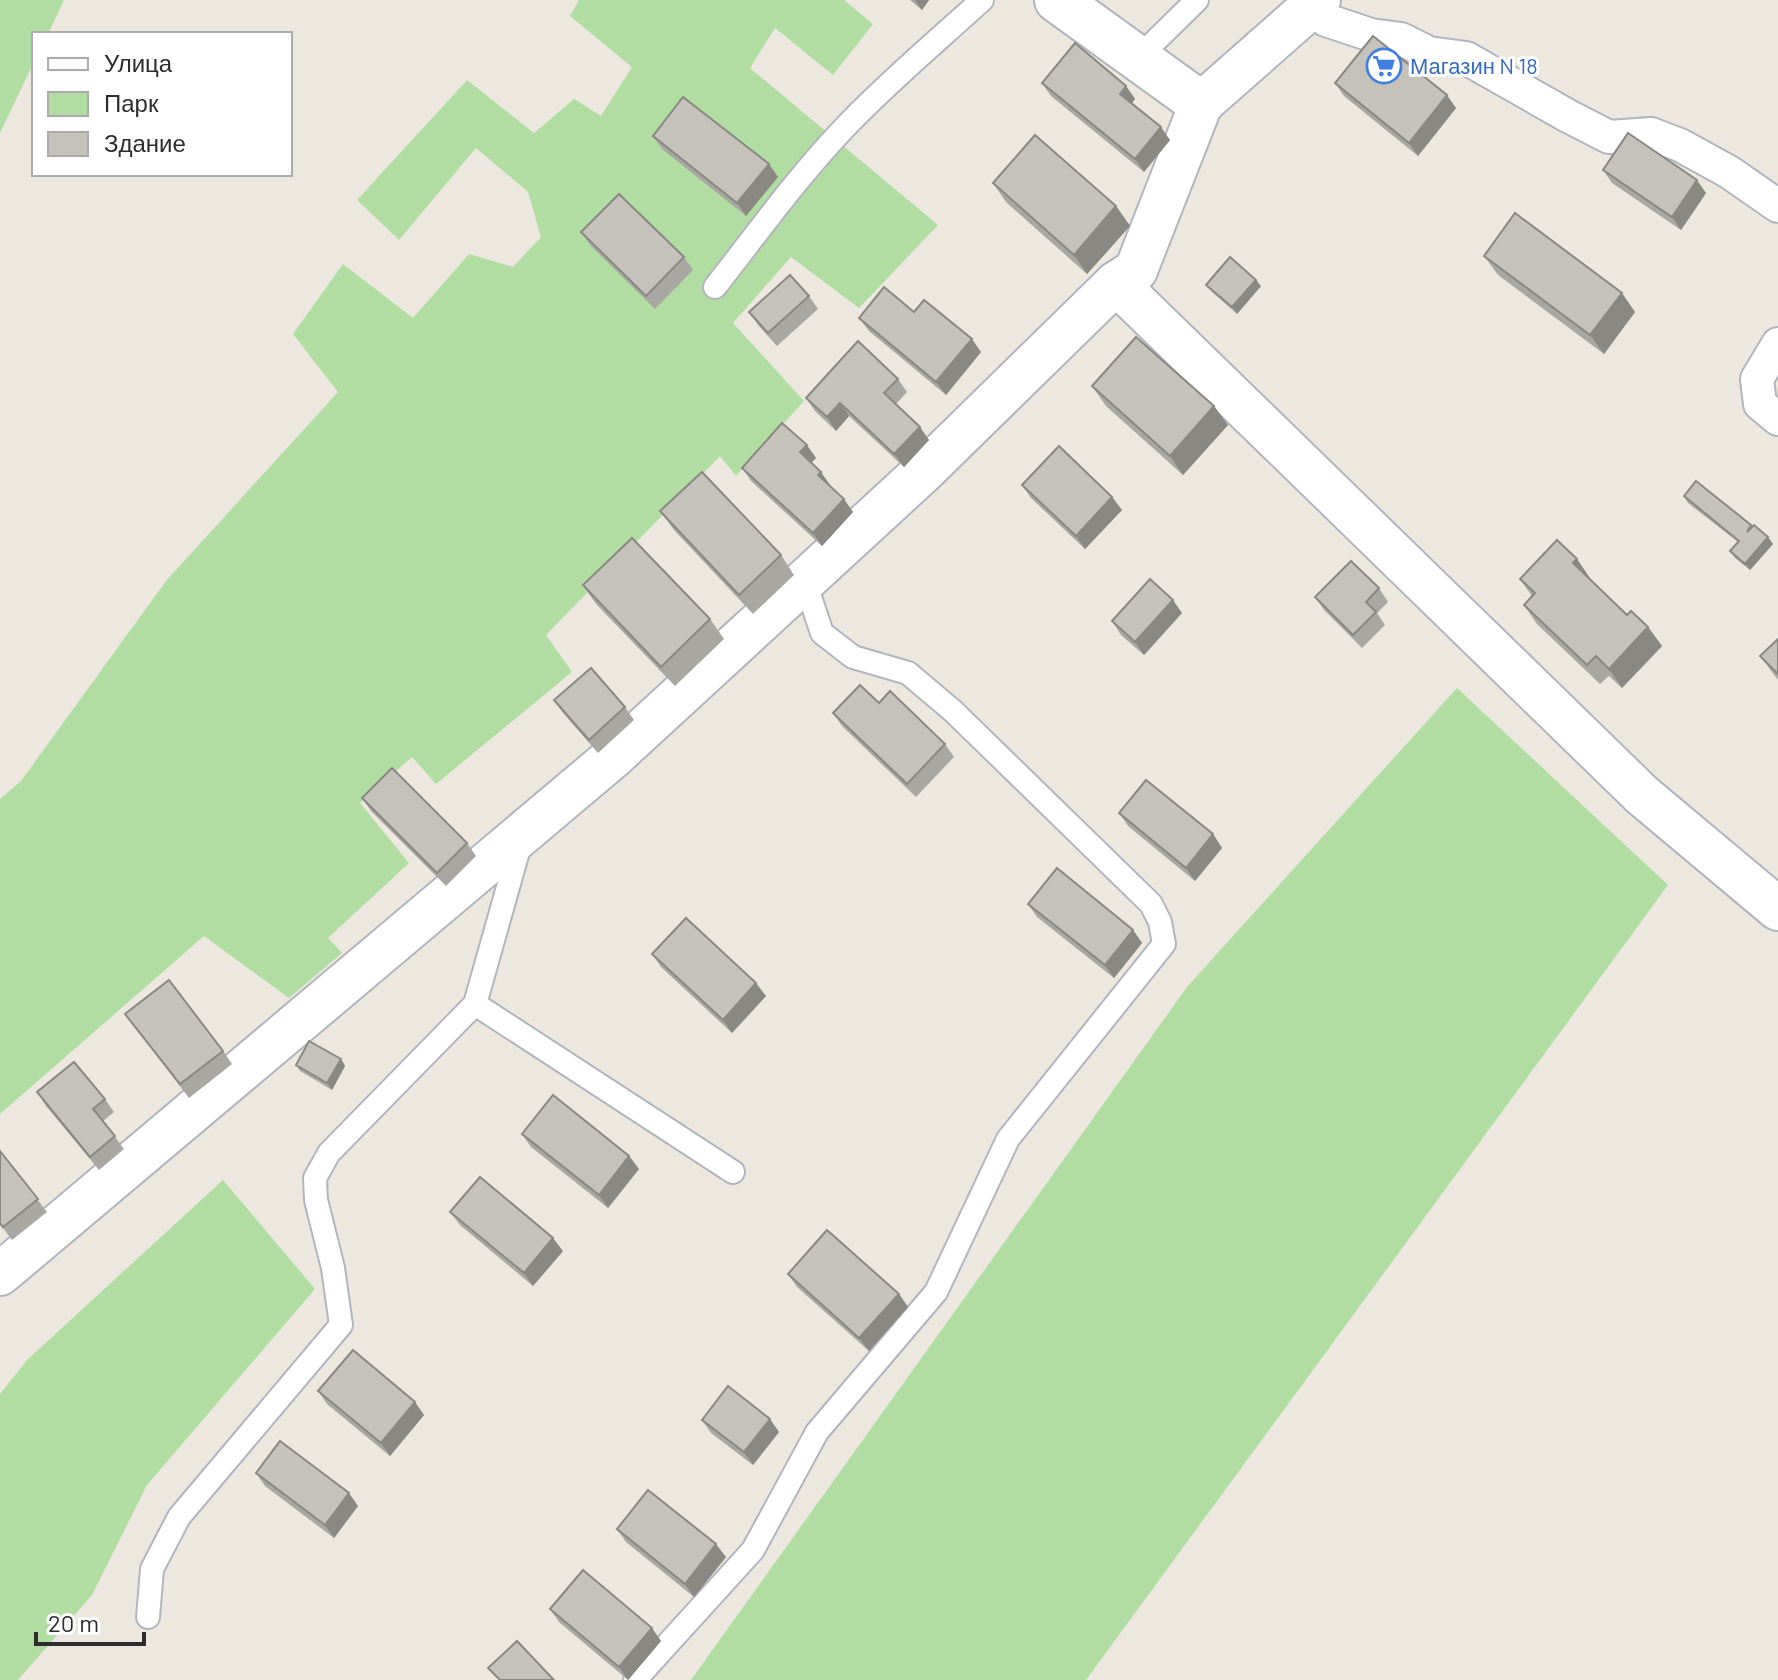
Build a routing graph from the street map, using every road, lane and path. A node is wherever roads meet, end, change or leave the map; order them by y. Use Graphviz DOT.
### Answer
graph roads {
  1 [pos="982,0"];
  2 [pos="1057,0"];
  3 [pos="1197,0"];
  4 [pos="1302,7"];
  5 [pos="1138,58"];
  6 [pos="1201,104"];
  7 [pos="1778,206"];
  8 [pos="1116,283"];
  9 [pos="715,287"];
  10 [pos="1778,344"];
  11 [pos="1778,419"];
  12 [pos="805,582"];
  13 [pos="523,834"];
  14 [pos="1778,909"];
  15 [pos="475,1004"];
  16 [pos="733,1172"];
  17 [pos="0,1274"];
  18 [pos="148,1617"];
  19 [pos="635,1680"];
  1 -- 9 [label="lane"];
  2 -- 5 [label="street"];
  3 -- 5 [label="lane"];
  4 -- 6 [label="street"];
  4 -- 7 [label="street"];
  5 -- 6 [label="street"];
  6 -- 8 [label="street"];
  8 -- 12 [label="street"];
  8 -- 14 [label="street"];
  10 -- 11 [label="street"];
  12 -- 13 [label="street"];
  12 -- 19 [label="lane"];
  13 -- 15 [label="lane"];
  13 -- 17 [label="street"];
  15 -- 16 [label="lane"];
  15 -- 18 [label="lane"];
}
